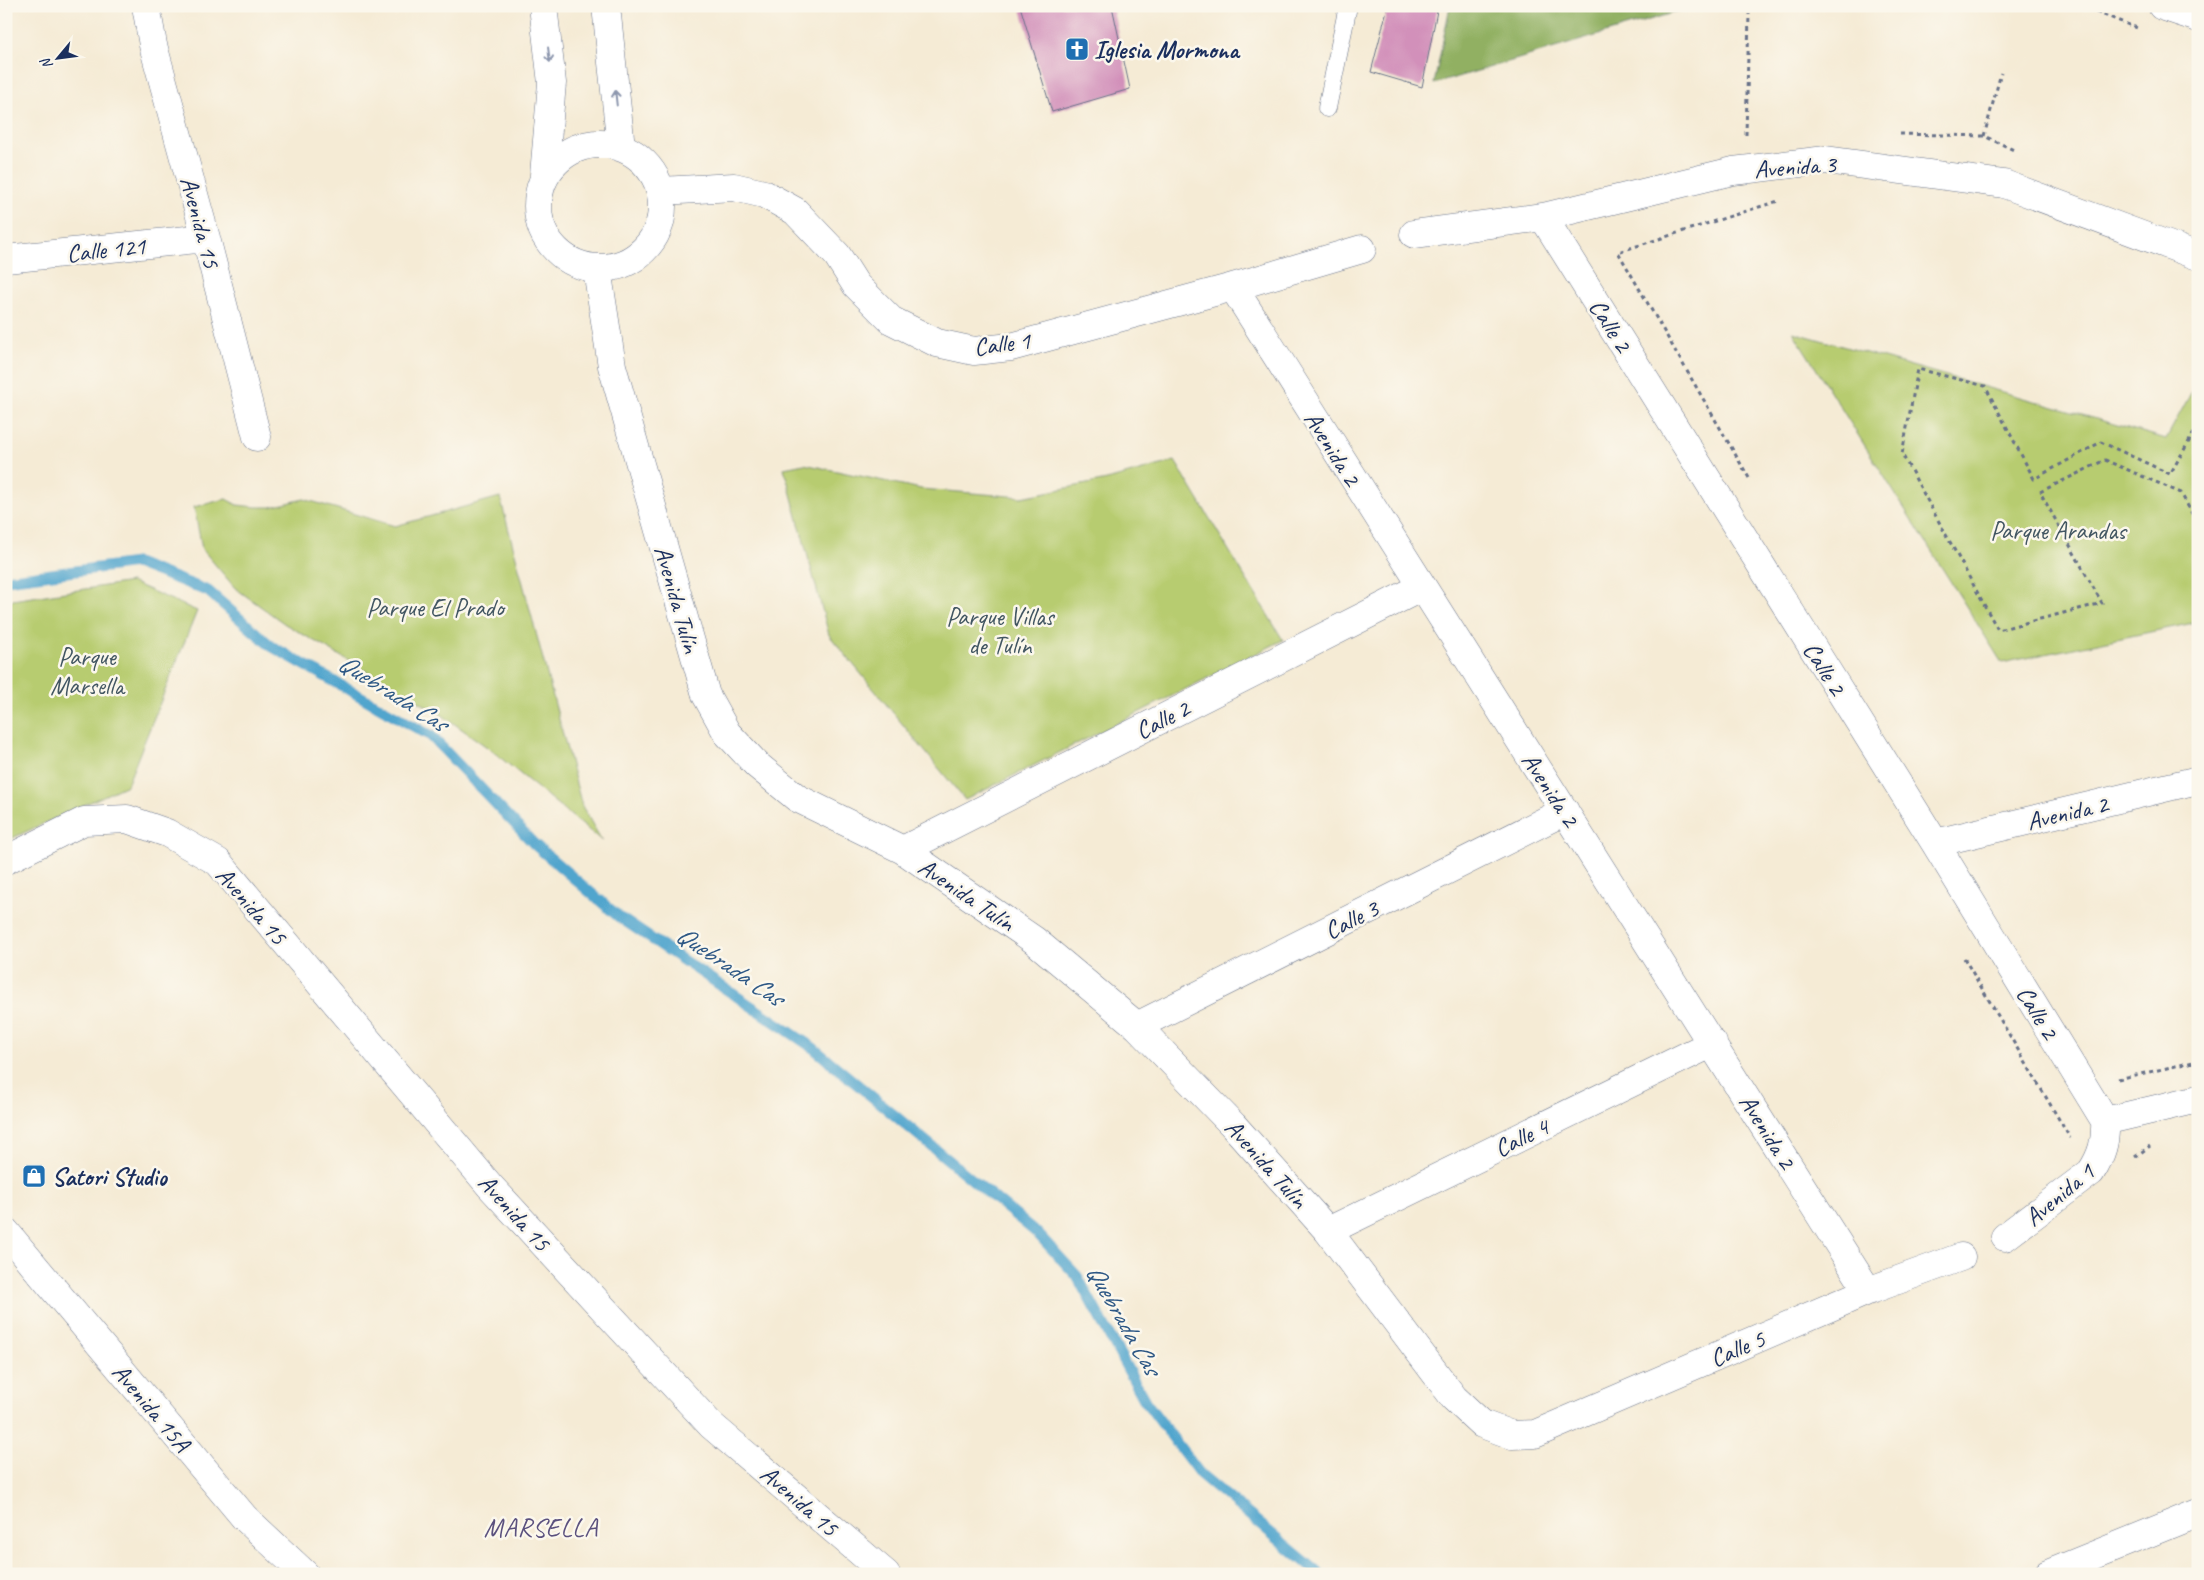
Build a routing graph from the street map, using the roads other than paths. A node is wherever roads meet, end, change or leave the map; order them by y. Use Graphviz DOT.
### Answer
graph roads {
  1 [pos="146,6"];
  2 [pos="544,6"];
  3 [pos="606,6"];
  4 [pos="1348,6"];
  5 [pos="2162,6"];
  6 [pos="2198,18"];
  7 [pos="1327,108"];
  8 [pos="620,147"];
  9 [pos="544,175"];
  10 [pos="660,191"];
  11 [pos="1543,217"];
  12 [pos="1414,234"];
  13 [pos="206,238"];
  14 [pos="1362,249"];
  15 [pos="2198,256"];
  16 [pos="6,259"];
  17 [pos="597,269"];
  18 [pos="1233,288"];
  19 [pos="257,437"];
  20 [pos="1420,588"];
  21 [pos="2198,780"];
  22 [pos="1564,811"];
  23 [pos="1935,843"];
  24 [pos="903,850"];
  25 [pos="6,860"];
  26 [pos="1137,1026"];
  27 [pos="1713,1043"];
  28 [pos="2198,1099"];
  29 [pos="2104,1121"];
  30 [pos="1328,1231"];
  31 [pos="6,1232"];
  32 [pos="2005,1238"];
  33 [pos="1961,1257"];
  34 [pos="1868,1291"];
  35 [pos="1512,1435"];
  36 [pos="2198,1513"];
  37 [pos="305,1574"];
  38 [pos="886,1574"];
  39 [pos="2048,1574"];
  1 -- 13 [label="street, Avenida 15"];
  2 -- 9 [label="street, one-way"];
  8 -- 3 [label="street, one-way"];
  4 -- 7 [label="lane"];
  5 -- 6 [label="street"];
  8 -- 9 [label="street"];
  8 -- 10 [label="street"];
  9 -- 17 [label="street"];
  10 -- 17 [label="street"];
  10 -- 18 [label="street, Calle 1"];
  11 -- 12 [label="street, Avenida 3"];
  11 -- 15 [label="street, Avenida 3"];
  11 -- 23 [label="street, Calle 2"];
  13 -- 16 [label="street, Calle 121"];
  13 -- 19 [label="street, Avenida 15"];
  14 -- 18 [label="street, Calle 1"];
  17 -- 24 [label="street, Avenida Tulín"];
  18 -- 20 [label="street, Avenida 2"];
  20 -- 22 [label="street, Avenida 2"];
  20 -- 24 [label="street, Calle 2"];
  21 -- 23 [label="street, Avenida 2"];
  22 -- 26 [label="street, Calle 3"];
  22 -- 27 [label="street, Avenida 2"];
  23 -- 29 [label="street, Calle 2"];
  24 -- 26 [label="street, Avenida Tulín"];
  25 -- 38 [label="street, Avenida 15"];
  26 -- 30 [label="street, Avenida Tulín"];
  27 -- 30 [label="street, Calle 4"];
  27 -- 34 [label="street, Avenida 2"];
  28 -- 29 [label="street"];
  29 -- 32 [label="street, Avenida 1"];
  30 -- 35 [label="street, Avenida Tulín"];
  31 -- 37 [label="street, Avenida 15A"];
  33 -- 34 [label="street, Calle 5"];
  34 -- 35 [label="street, Calle 5"];
  36 -- 39 [label="street"];
}
